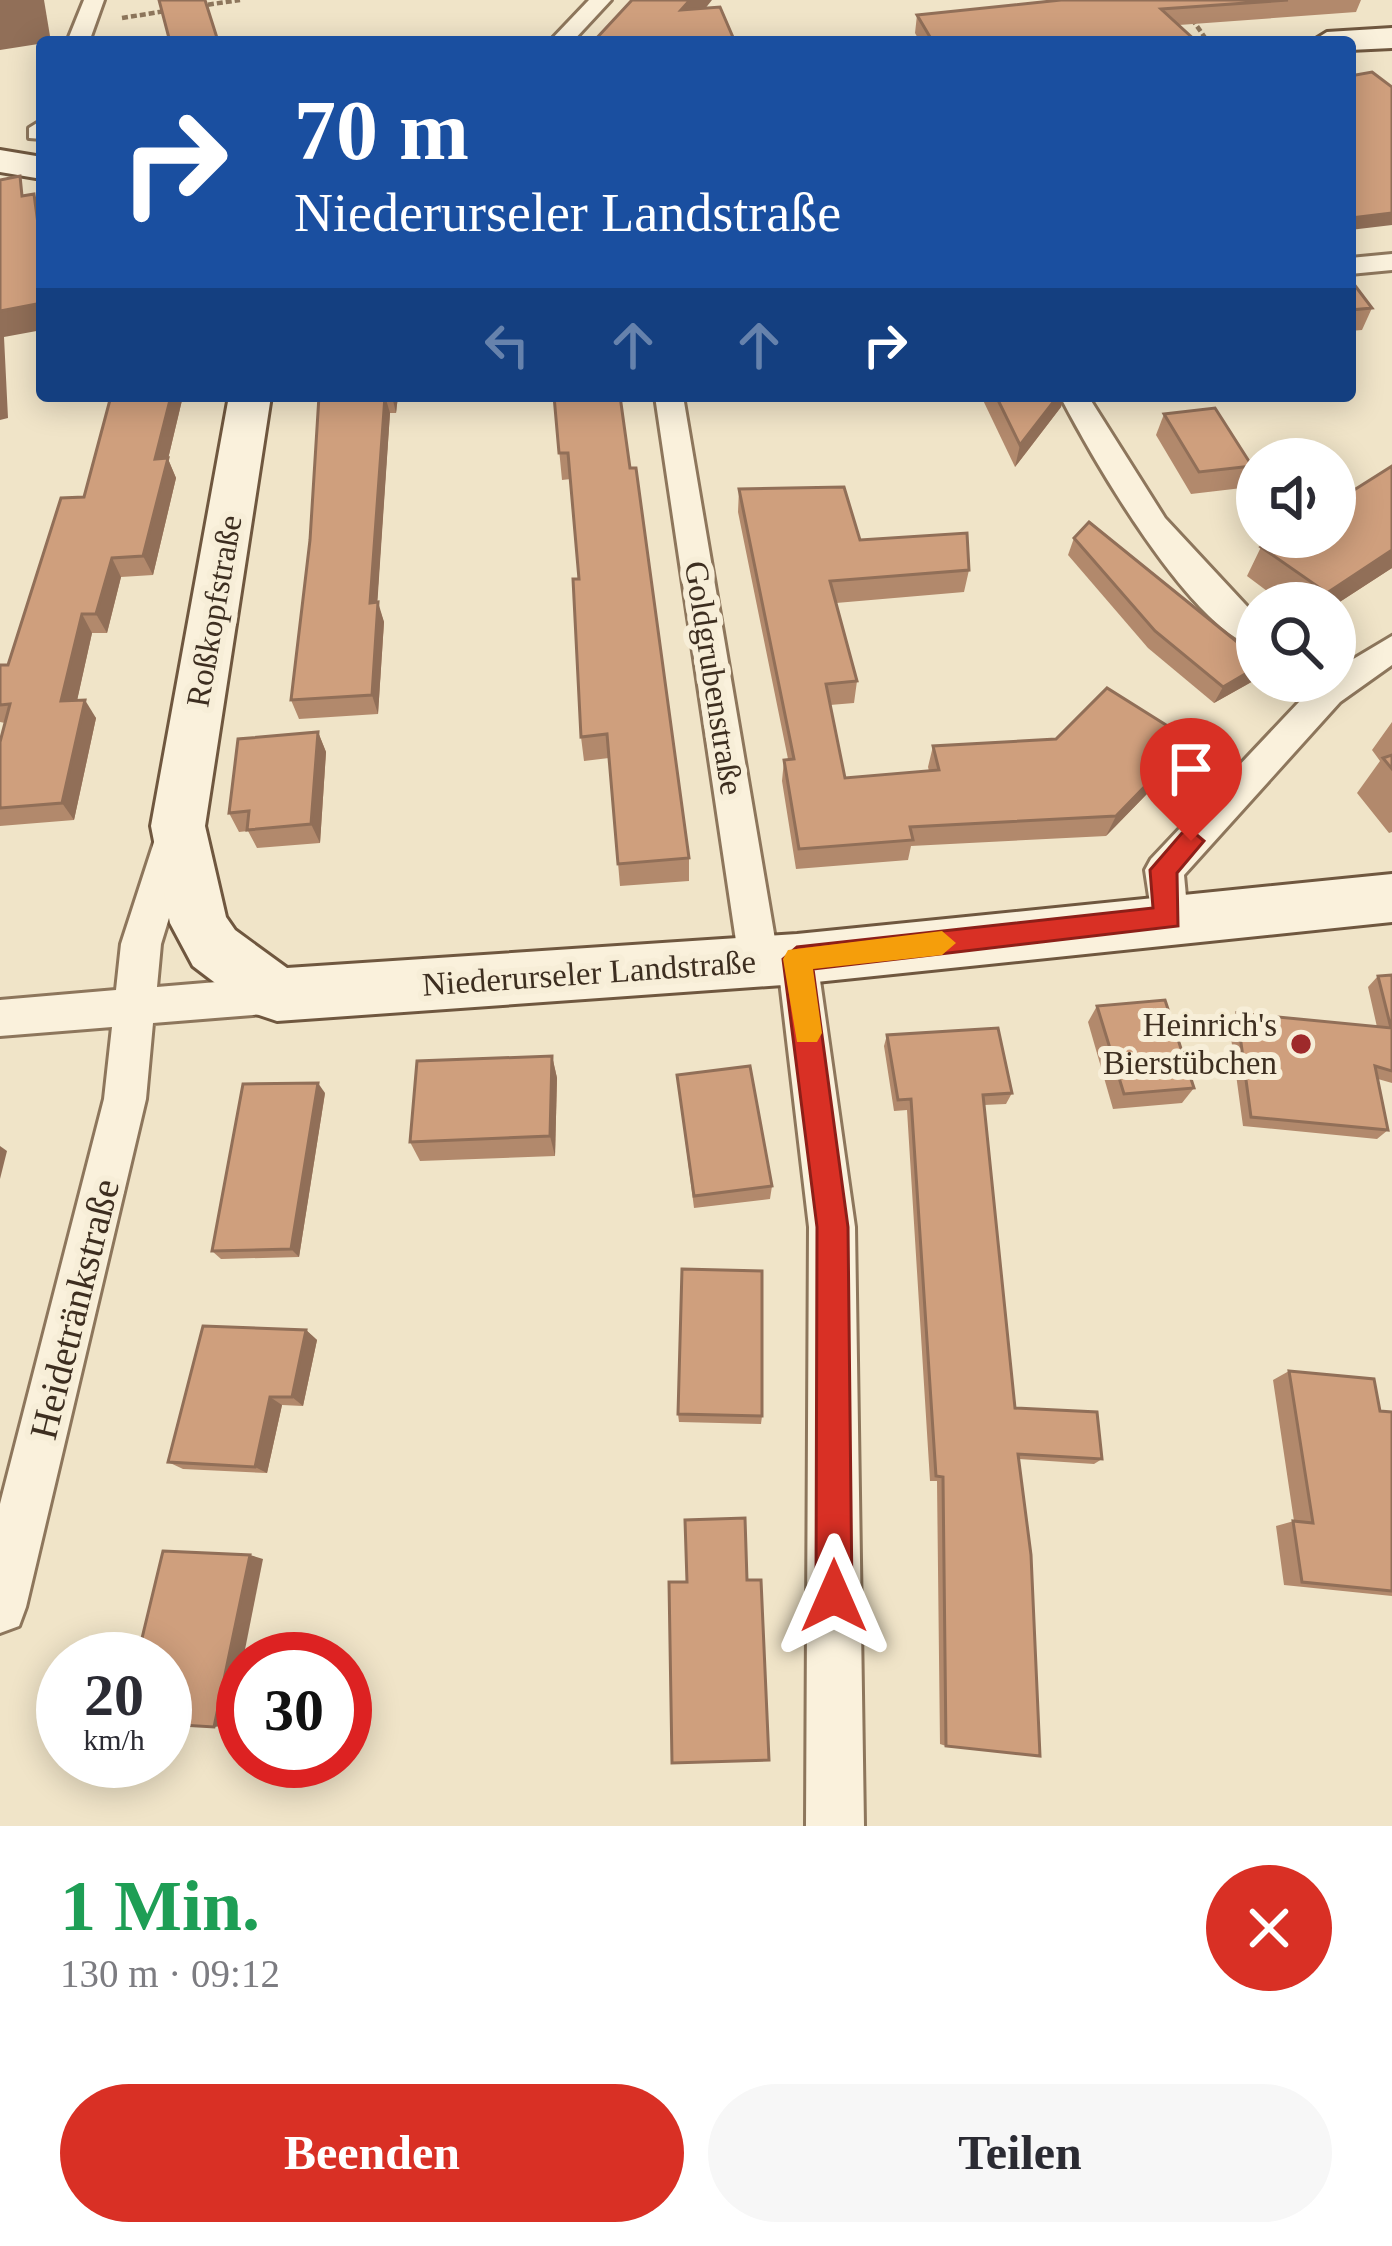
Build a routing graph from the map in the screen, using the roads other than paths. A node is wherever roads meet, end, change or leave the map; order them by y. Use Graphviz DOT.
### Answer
graph roads {
  1 [pos="94,0"];
  2 [pos="601,0"];
  3 [pos="80,36"];
  4 [pos="566,36"];
  5 [pos="1392,38"];
  6 [pos="1356,40"];
  7 [pos="0,130"];
  8 [pos="36,139"];
  9 [pos="36,142"];
  10 [pos="0,160"];
  11 [pos="1392,262"];
  12 [pos="1356,265"];
  13 [pos="249,402"];
  14 [pos="670,402"];
  15 [pos="1078,402"];
  16 [pos="1236,619"];
  17 [pos="1392,648"];
  18 [pos="1356,668"];
  19 [pos="1307,702"];
  20 [pos="178,826"];
  21 [pos="1392,898"];
  22 [pos="1168,918"];
  23 [pos="778,960"];
  24 [pos="277,995"];
  25 [pos="134,1009"];
  26 [pos="0,1018"];
  27 [pos="0,1607"];
  28 [pos="835,1826"];
  1 -- 3 [label="street"];
  2 -- 4 [label="street"];
  5 -- 6 [label="main road"];
  7 -- 8 [label="main road"];
  9 -- 10 [label="main road"];
  11 -- 12 [label="street"];
  13 -- 20 [label="main road, Roßkopfstraße"];
  14 -- 23 [label="street, Goldgrubenstraße"];
  15 -- 16 [label="street"];
  17 -- 18 [label="street"];
  19 -- 22 [label="street"];
  20 -- 24 [label="main road, Roßkopfstraße"];
  20 -- 25 [label="street, Roßkopfstraße"];
  21 -- 22 [label="main road, Niederurseler Landstraße"];
  22 -- 23 [label="main road, Niederurseler Landstraße"];
  23 -- 24 [label="main road, Niederurseler Landstraße"];
  23 -- 28 [label="street, Goldgrubenstraße"];
  24 -- 25 [label="street, Niederurseler Landstraße"];
  25 -- 26 [label="street, Niederurseler Landstraße"];
  25 -- 27 [label="street, Heidetränkstraße"];
}
